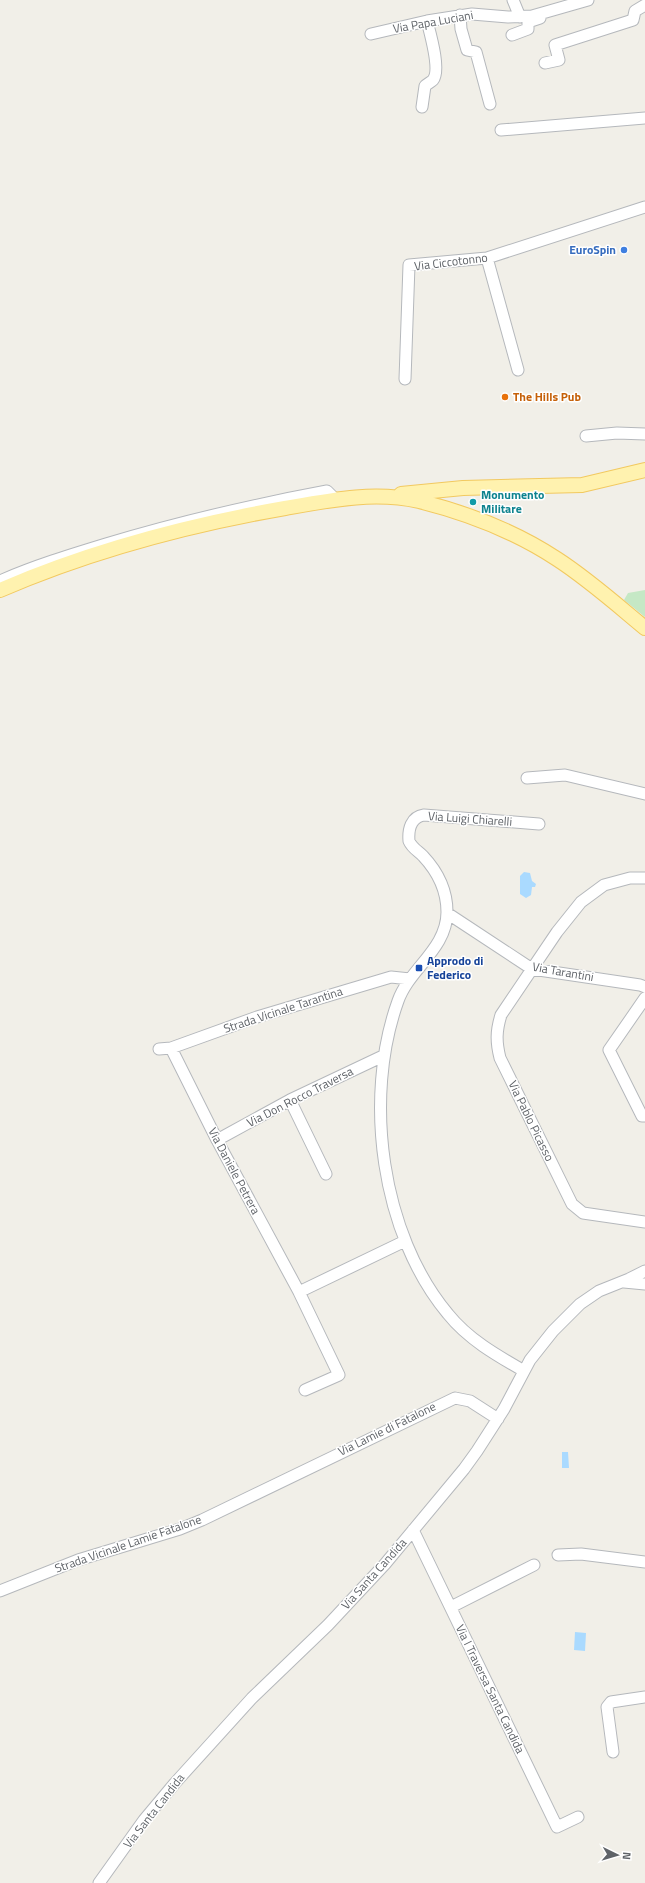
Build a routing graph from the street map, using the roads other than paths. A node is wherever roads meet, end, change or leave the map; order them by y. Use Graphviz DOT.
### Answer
graph roads {
  1 [pos="513,0"];
  2 [pos="588,0"];
  3 [pos="645,5"];
  4 [pos="548,12"];
  5 [pos="460,16"];
  6 [pos="520,17"];
  7 [pos="427,21"];
  8 [pos="371,34"];
  9 [pos="512,35"];
  10 [pos="545,63"];
  11 [pos="490,104"];
  12 [pos="422,107"];
  13 [pos="645,118"];
  14 [pos="501,130"];
  15 [pos="645,207"];
  16 [pos="487,258"];
  17 [pos="518,370"];
  18 [pos="405,379"];
  19 [pos="645,434"];
  20 [pos="586,436"];
  21 [pos="645,470"];
  22 [pos="379,495"];
  23 [pos="335,499"];
  24 [pos="0,581"];
  25 [pos="0,590"];
  26 [pos="645,628"];
  27 [pos="527,778"];
  28 [pos="645,794"];
  29 [pos="539,824"];
  30 [pos="645,878"];
  31 [pos="447,914"];
  32 [pos="532,969"];
  33 [pos="410,979"];
  34 [pos="645,987"];
  35 [pos="645,998"];
  36 [pos="172,1048"];
  37 [pos="158,1049"];
  38 [pos="383,1056"];
  39 [pos="290,1100"];
  40 [pos="645,1116"];
  41 [pos="217,1140"];
  42 [pos="326,1174"];
  43 [pos="645,1222"];
  44 [pos="405,1241"];
  45 [pos="645,1271"];
  46 [pos="621,1282"];
  47 [pos="645,1284"];
  48 [pos="299,1292"];
  49 [pos="524,1371"];
  50 [pos="305,1390"];
  51 [pos="498,1419"];
  52 [pos="276,1483"];
  53 [pos="413,1530"];
  54 [pos="558,1555"];
  55 [pos="645,1562"];
  56 [pos="534,1565"];
  57 [pos="0,1591"];
  58 [pos="451,1607"];
  59 [pos="645,1697"];
  60 [pos="613,1752"];
  61 [pos="578,1817"];
  62 [pos="99,1883"];
  1 -- 6 [label="street"];
  2 -- 4 [label="street, Via Papa Luciani"];
  3 -- 10 [label="street"];
  4 -- 6 [label="street, Via Papa Luciani"];
  4 -- 9 [label="street"];
  5 -- 6 [label="street, Via Papa Luciani"];
  5 -- 7 [label="street, Via Papa Luciani"];
  5 -- 11 [label="street"];
  7 -- 8 [label="street, Via Papa Luciani"];
  7 -- 12 [label="street"];
  13 -- 14 [label="street"];
  15 -- 16 [label="street, Via Ciccotonno"];
  16 -- 17 [label="street"];
  16 -- 18 [label="street, Via Ciccotonno"];
  19 -- 20 [label="street"];
  21 -- 22 [label="main road"];
  22 -- 23 [label="main road"];
  22 -- 26 [label="main road"];
  23 -- 24 [label="street"];
  23 -- 25 [label="main road"];
  27 -- 28 [label="street"];
  29 -- 31 [label="street, Via Luigi Chiarelli"];
  30 -- 32 [label="street, Via Pablo Picasso"];
  31 -- 32 [label="street, Via Tarantini"];
  31 -- 33 [label="street, Via Luigi Chiarelli"];
  32 -- 34 [label="street, Via Tarantini"];
  32 -- 43 [label="street, Via Pablo Picasso"];
  33 -- 36 [label="street, Strada Vicinale Tarantina"];
  33 -- 38 [label="street, Via Luigi Chiarelli"];
  35 -- 40 [label="street"];
  36 -- 37 [label="street, Strada Vicinale Tarantina"];
  36 -- 41 [label="street, Via Daniele Petrera"];
  38 -- 39 [label="street, Via Don Rocco Traversa"];
  38 -- 44 [label="street, Via Luigi Chiarelli"];
  39 -- 41 [label="street, Via Don Rocco Traversa"];
  39 -- 42 [label="street"];
  41 -- 48 [label="street, Via Daniele Petrera"];
  44 -- 48 [label="street"];
  44 -- 49 [label="street, Via Luigi Chiarelli"];
  45 -- 46 [label="street, Via Santa Candida"];
  46 -- 47 [label="street"];
  46 -- 49 [label="street, Via Santa Candida"];
  48 -- 50 [label="street, Via Daniele Petrera"];
  49 -- 51 [label="street, Via Santa Candida"];
  51 -- 52 [label="street, Via Lamie di Fatalone"];
  51 -- 53 [label="street, Via Santa Candida"];
  52 -- 57 [label="street, Strada Vicinale Lamie Fatalone"];
  53 -- 58 [label="street, Via I Traversa Santa Candida"];
  53 -- 62 [label="street, Via Santa Candida"];
  54 -- 55 [label="street"];
  56 -- 58 [label="street"];
  58 -- 61 [label="street, Via I Traversa Santa Candida"];
  59 -- 60 [label="street"];
}
